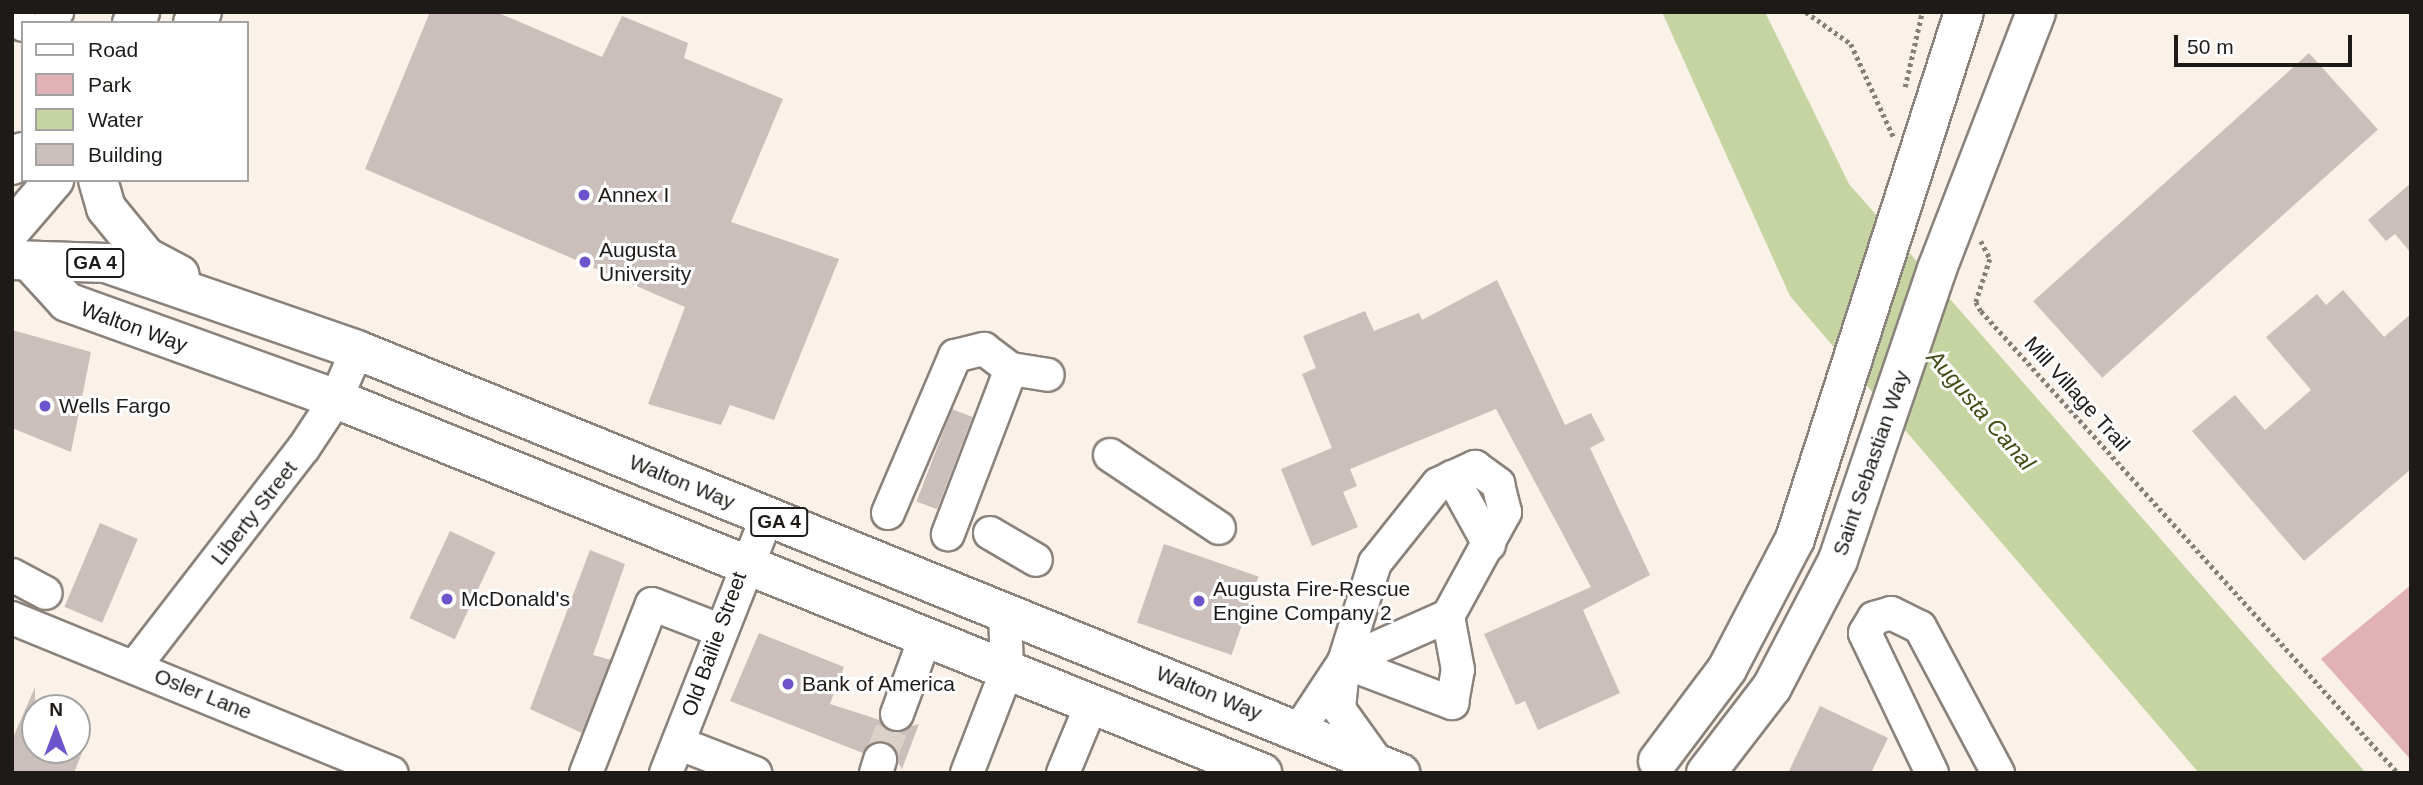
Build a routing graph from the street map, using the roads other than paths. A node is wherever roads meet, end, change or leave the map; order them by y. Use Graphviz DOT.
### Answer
graph roads {
  1 [pos="1964,12"];
  2 [pos="2036,12"];
  3 [pos="12,16"];
  4 [pos="47,20"];
  5 [pos="52,182"];
  6 [pos="99,182"];
  7 [pos="12,229"];
  8 [pos="22,262"];
  9 [pos="253,313"];
  10 [pos="356,349"];
  11 [pos="1011,369"];
  12 [pos="1048,375"];
  13 [pos="336,399"];
  14 [pos="1110,455"];
  15 [pos="888,513"];
  16 [pos="767,517"];
  17 [pos="1219,528"];
  18 [pos="990,533"];
  19 [pos="947,534"];
  20 [pos="1036,560"];
  21 [pos="744,565"];
  22 [pos="12,575"];
  23 [pos="46,593"];
  24 [pos="1005,610"];
  25 [pos="1448,616"];
  26 [pos="12,618"];
  27 [pos="719,630"];
  28 [pos="926,635"];
  29 [pos="1343,662"];
  30 [pos="135,666"];
  31 [pos="1007,670"];
  32 [pos="1168,677"];
  33 [pos="1092,703"];
  34 [pos="897,715"];
  35 [pos="1147,726"];
  36 [pos="1299,730"];
  37 [pos="678,743"];
  38 [pos="345,763"];
  39 [pos="1388,767"];
  40 [pos="1652,767"];
  41 [pos="1250,771"];
  42 [pos="392,773"];
  43 [pos="586,773"];
  44 [pos="666,773"];
  45 [pos="755,773"];
  46 [pos="967,773"];
  47 [pos="1063,773"];
  48 [pos="1706,773"];
  49 [pos="1932,773"];
  50 [pos="1998,773"];
  1 -- 40 [label="main road, bridge"];
  2 -- 48 [label="main road, Saint Sebastian Way, bridge"];
  3 -- 4 [label="street"];
  5 -- 7 [label="main road"];
  6 -- 9 [label="main road"];
  8 -- 9 [label="main road, Walton Way / GA 4"];
  8 -- 13 [label="main road, Walton Way / GA 4"];
  9 -- 10 [label="main road, Walton Way / GA 4"];
  10 -- 13 [label="street, Liberty Street"];
  10 -- 16 [label="main road, Walton Way / GA 4"];
  11 -- 12 [label="street"];
  11 -- 15 [label="street"];
  11 -- 19 [label="street"];
  13 -- 21 [label="main road, Walton Way / GA 4"];
  13 -- 30 [label="street, Liberty Street"];
  14 -- 17 [label="street"];
  16 -- 21 [label="street, Old Bailie Street"];
  16 -- 24 [label="main road, Walton Way / GA 4"];
  18 -- 20 [label="street"];
  21 -- 27 [label="street, Old Bailie Street"];
  21 -- 28 [label="main road, Walton Way / GA 4"];
  22 -- 23 [label="street"];
  24 -- 31 [label="street"];
  24 -- 32 [label="main road, Walton Way / GA 4"];
  25 -- 29 [label="street"];
  25 -- 29 [label="street"];
  25 -- 29 [label="street"];
  26 -- 30 [label="street, Osler Lane"];
  27 -- 37 [label="street, Old Bailie Street"];
  27 -- 43 [label="street"];
  28 -- 31 [label="main road, Walton Way / GA 4"];
  28 -- 34 [label="street"];
  29 -- 36 [label="street"];
  29 -- 39 [label="street"];
  30 -- 38 [label="street, Osler Lane"];
  31 -- 33 [label="main road, Walton Way / GA 4"];
  31 -- 46 [label="street"];
  32 -- 35 [label="main road"];
  32 -- 36 [label="main road, Walton Way / GA 4"];
  33 -- 35 [label="main road, Walton Way / GA 4"];
  33 -- 47 [label="street"];
  35 -- 41 [label="main road, Walton Way / GA 4"];
  36 -- 39 [label="main road, Walton Way / GA 4"];
  37 -- 44 [label="street, Old Bailie Street"];
  37 -- 45 [label="street"];
  38 -- 42 [label="street, Osler Lane"];
  49 -- 50 [label="street"];
}
